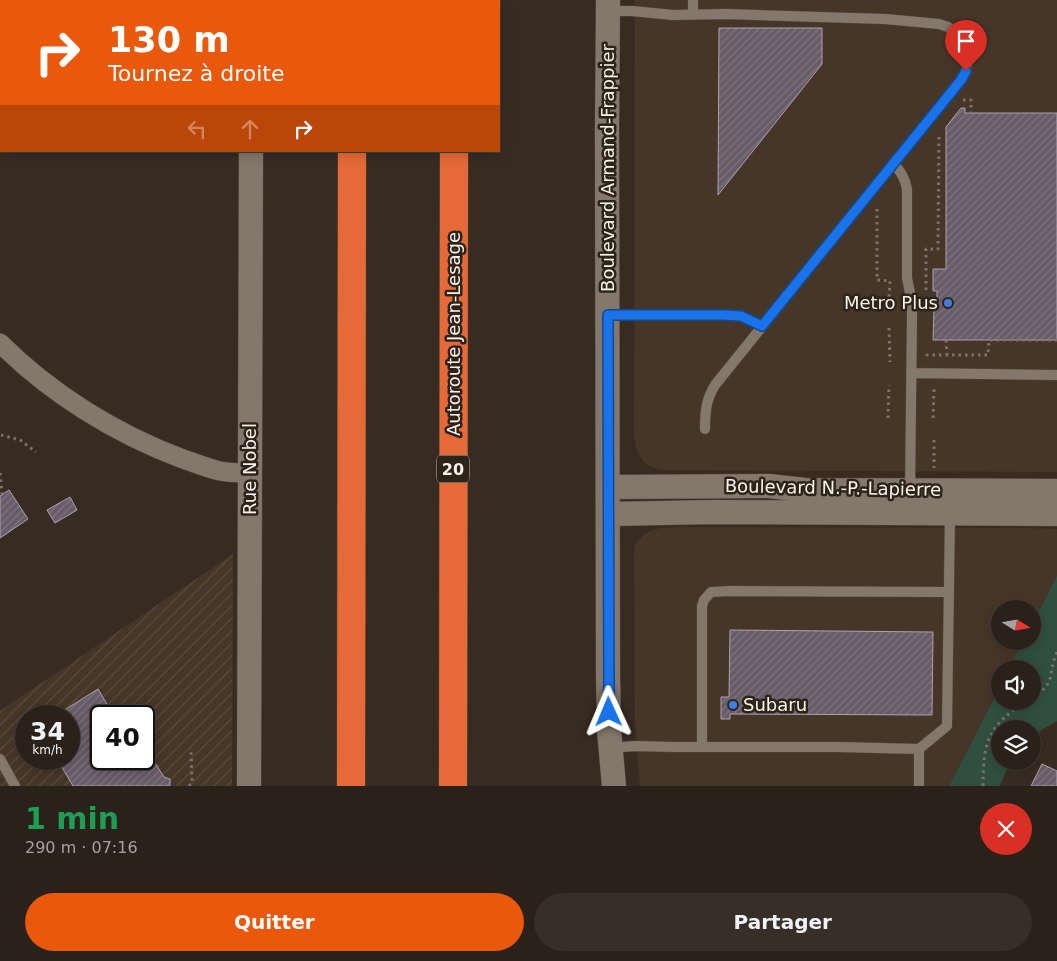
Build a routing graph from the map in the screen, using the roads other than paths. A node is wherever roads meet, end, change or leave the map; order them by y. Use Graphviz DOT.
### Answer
graph roads {
  1 [pos="693,0"];
  2 [pos="608,6"];
  3 [pos="693,15"];
  4 [pos="250,152"];
  5 [pos="352,152"];
  6 [pos="454,152"];
  7 [pos="893,163"];
  8 [pos="608,315"];
  9 [pos="762,326"];
  10 [pos="0,343"];
  11 [pos="911,373"];
  12 [pos="1057,375"];
  13 [pos="705,429"];
  14 [pos="250,474"];
  15 [pos="608,487"];
  16 [pos="1057,491"];
  17 [pos="910,502"];
  18 [pos="950,513"];
  19 [pos="609,514"];
  20 [pos="1057,514"];
  21 [pos="949,592"];
  22 [pos="702,747"];
  23 [pos="611,748"];
  24 [pos="919,749"];
  25 [pos="0,759"];
  26 [pos="15,786"];
  27 [pos="249,786"];
  28 [pos="351,786"];
  29 [pos="452,786"];
  30 [pos="614,786"];
  31 [pos="918,786"];
  1 -- 3 [label="lane"];
  2 -- 3 [label="lane"];
  2 -- 8 [label="street, Boulevard Armand-Frappier"];
  3 -- 7 [label="lane"];
  4 -- 14 [label="street, Rue Nobel"];
  5 -- 28 [label="highway"];
  6 -- 29 [label="highway, Autoroute Jean-Lesage / 20"];
  7 -- 9 [label="lane"];
  7 -- 11 [label="lane"];
  8 -- 9 [label="lane"];
  8 -- 15 [label="street, Boulevard Armand-Frappier"];
  9 -- 13 [label="lane"];
  10 -- 14 [label="street"];
  11 -- 12 [label="lane"];
  11 -- 17 [label="lane"];
  14 -- 27 [label="street, Rue Nobel"];
  15 -- 17 [label="street, Boulevard N.-P.-Lapierre"];
  15 -- 19 [label="street, Boulevard Armand-Frappier"];
  16 -- 17 [label="street, Boulevard N.-P.-Lapierre"];
  17 -- 18 [label="street, Boulevard N.-P.-Lapierre"];
  17 -- 19 [label="street, Boulevard N.-P.-Lapierre"];
  18 -- 20 [label="street, Boulevard N.-P.-Lapierre"];
  18 -- 21 [label="lane"];
  19 -- 23 [label="street, Boulevard Armand-Frappier"];
  21 -- 22 [label="lane"];
  21 -- 24 [label="lane"];
  22 -- 23 [label="lane"];
  22 -- 24 [label="lane"];
  23 -- 30 [label="street, Boulevard Armand-Frappier"];
  24 -- 31 [label="lane"];
  25 -- 26 [label="lane"];
}
